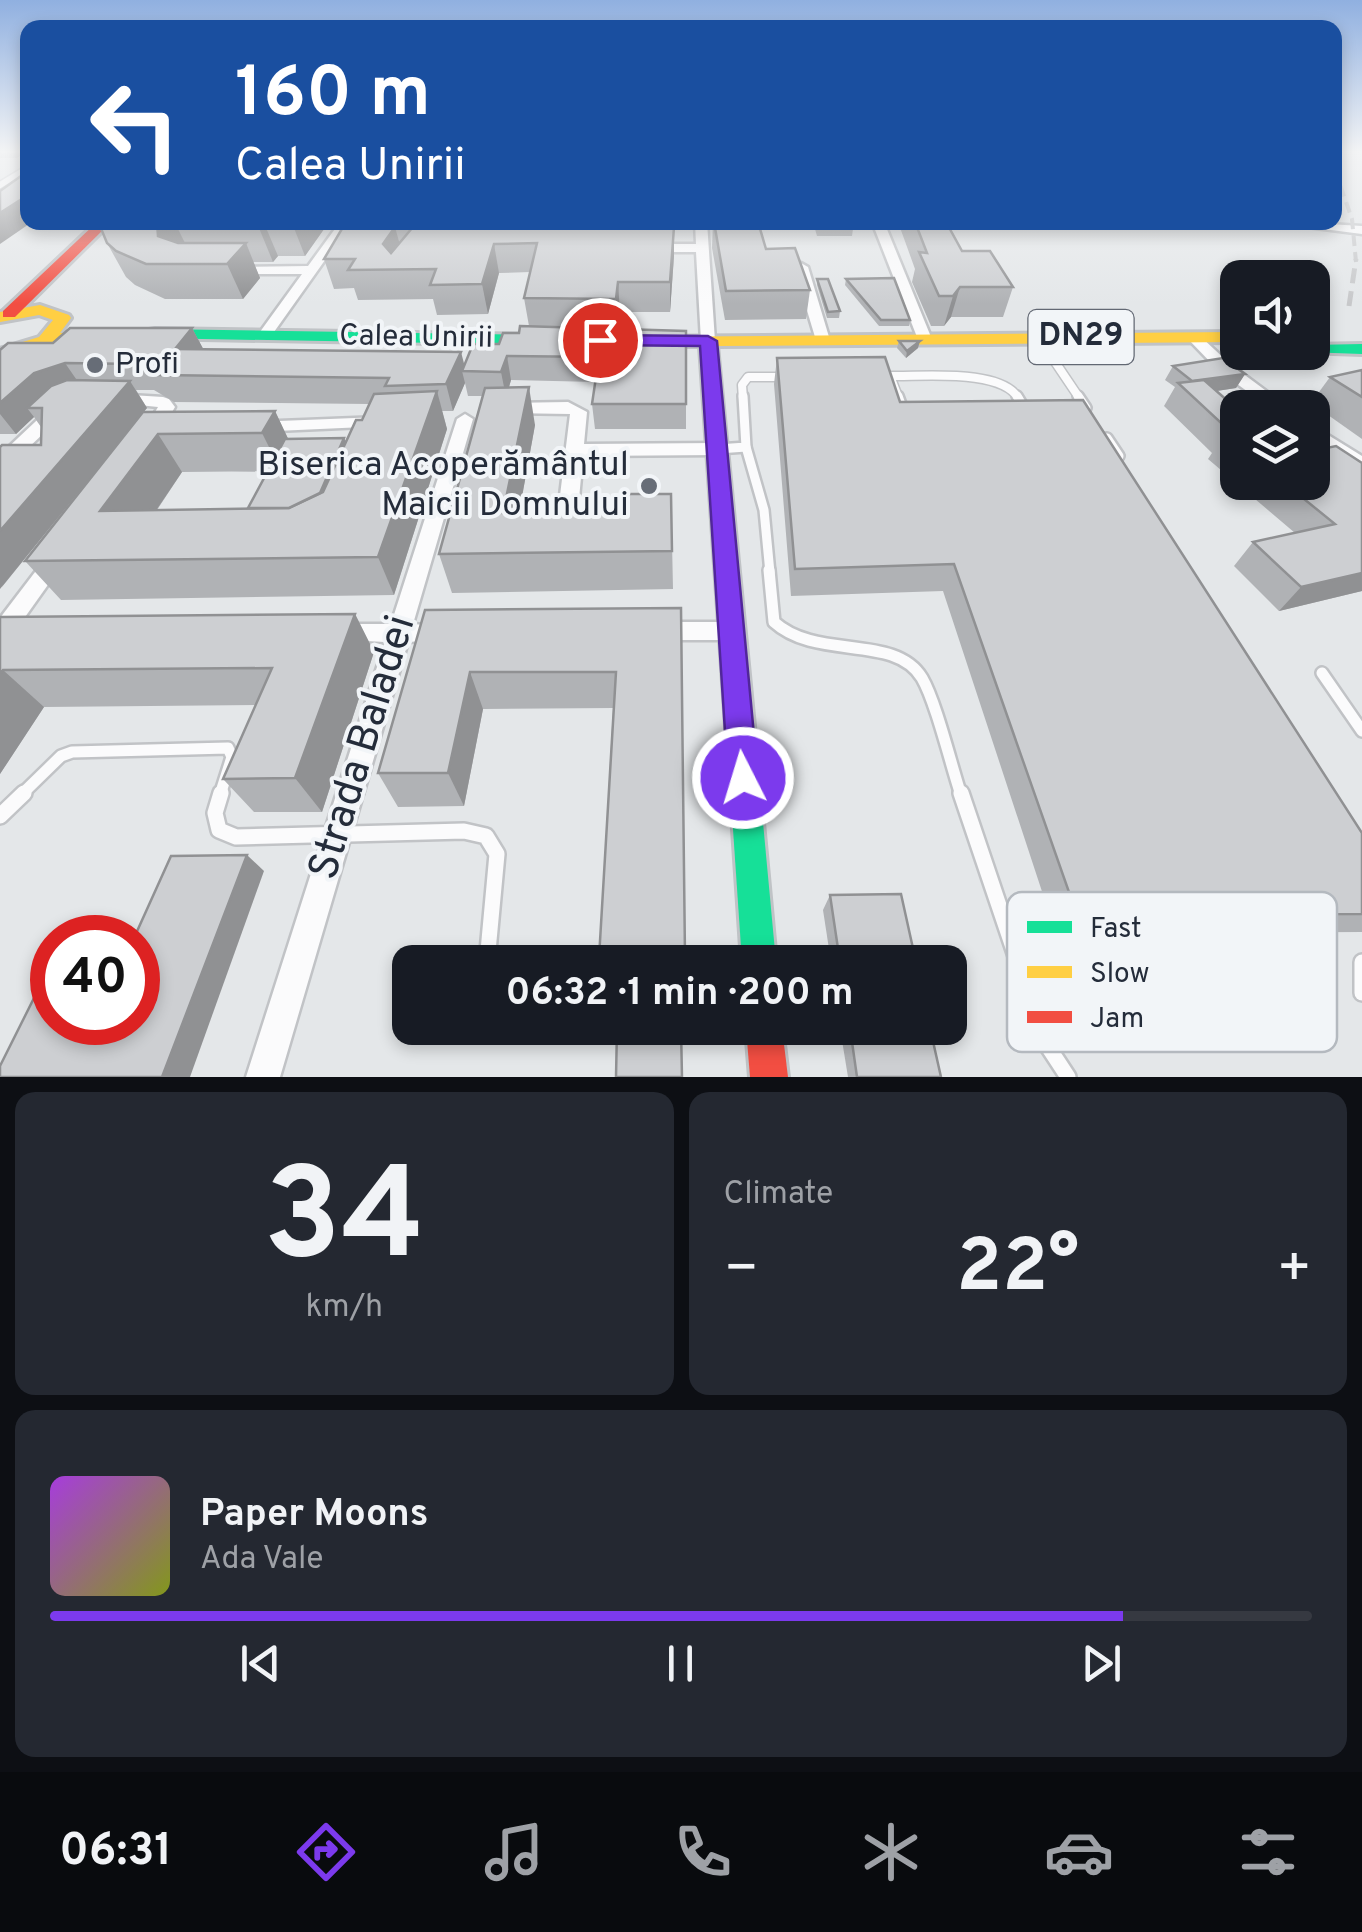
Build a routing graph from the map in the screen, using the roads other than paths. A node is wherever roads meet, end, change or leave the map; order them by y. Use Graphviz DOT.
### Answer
graph roads {
  1 [pos="98,230"];
  2 [pos="340,230"];
  3 [pos="701,230"];
  4 [pos="881,230"];
  5 [pos="327,248"];
  6 [pos="345,248"];
  7 [pos="636,248"];
  8 [pos="702,248"];
  9 [pos="798,258"];
  10 [pos="70,260"];
  11 [pos="216,270"];
  12 [pos="312,270"];
  13 [pos="5,315"];
  14 [pos="53,325"];
  15 [pos="264,336"];
  16 [pos="1362,336"];
  17 [pos="822,337"];
  18 [pos="924,337"];
  19 [pos="1330,337"];
  20 [pos="560,340"];
  21 [pos="619,340"];
  22 [pos="708,341"];
  23 [pos="1220,341"];
  24 [pos="751,342"];
  25 [pos="1201,345"];
  26 [pos="1220,348"];
  27 [pos="1362,349"];
  28 [pos="1047,350"];
  29 [pos="1330,350"];
  30 [pos="4,355"];
  31 [pos="884,358"];
  32 [pos="870,376"];
  33 [pos="890,376"];
  34 [pos="793,377"];
  35 [pos="1258,390"];
  36 [pos="101,398"];
  37 [pos="73,402"];
  38 [pos="240,427"];
  39 [pos="380,428"];
  40 [pos="182,429"];
  41 [pos="154,432"];
  42 [pos="1330,443"];
  43 [pos="746,447"];
  44 [pos="718,449"];
  45 [pos="577,450"];
  46 [pos="135,453"];
  47 [pos="1119,456"];
  48 [pos="0,465"];
  49 [pos="1362,465"];
  50 [pos="567,520"];
  51 [pos="68,544"];
  52 [pos="730,631"];
  53 [pos="458,632"];
  54 [pos="633,632"];
  55 [pos="400,633"];
  56 [pos="305,634"];
  57 [pos="0,635"];
  58 [pos="38,635"];
  59 [pos="1322,673"];
  60 [pos="1362,731"];
  61 [pos="0,816"];
  62 [pos="338,834"];
  63 [pos="1007,928"];
  64 [pos="489,945"];
  65 [pos="758,945"];
  66 [pos="1362,962"];
  67 [pos="1362,993"];
  68 [pos="766,1045"];
  69 [pos="1052,1052"];
  70 [pos="263,1077"];
  71 [pos="769,1077"];
  72 [pos="1068,1077"];
  1 -- 10 [label="main road"];
  2 -- 5 [label="street"];
  3 -- 8 [label="street"];
  4 -- 18 [label="street"];
  5 -- 6 [label="street"];
  5 -- 12 [label="street"];
  7 -- 8 [label="street"];
  8 -- 22 [label="street"];
  9 -- 17 [label="street"];
  10 -- 13 [label="main road"];
  10 -- 14 [label="main road"];
  11 -- 12 [label="street"];
  12 -- 15 [label="street"];
  13 -- 14 [label="main road, Calea Unirii"];
  14 -- 15 [label="main road, Calea Unirii"];
  14 -- 30 [label="main road"];
  15 -- 20 [label="main road, Calea Unirii"];
  16 -- 19 [label="main road"];
  17 -- 18 [label="main road, DN29"];
  17 -- 24 [label="main road, DN29"];
  18 -- 25 [label="main road, DN29"];
  21 -- 22 [label="main road, DN29"];
  22 -- 24 [label="main road, DN29"];
  22 -- 44 [label="main road"];
  23 -- 25 [label="main road, DN29"];
  24 -- 28 [label="main road, DN29"];
  25 -- 26 [label="main road, DN29"];
  25 -- 28 [label="main road, DN29"];
  25 -- 35 [label="street"];
  27 -- 29 [label="main road"];
  28 -- 47 [label="lane"];
  31 -- 33 [label="lane"];
  32 -- 33 [label="lane"];
  33 -- 33 [label="lane"];
  34 -- 43 [label="lane"];
  36 -- 41 [label="street"];
  37 -- 48 [label="street"];
  38 -- 39 [label="street"];
  40 -- 41 [label="street"];
  41 -- 46 [label="street"];
  42 -- 49 [label="street"];
  43 -- 44 [label="lane"];
  43 -- 63 [label="lane"];
  44 -- 45 [label="street"];
  44 -- 52 [label="main road"];
  45 -- 50 [label="street"];
  45 -- 55 [label="street, Strada Baladei"];
  51 -- 57 [label="street"];
  52 -- 54 [label="street"];
  52 -- 65 [label="main road"];
  53 -- 55 [label="street"];
  55 -- 56 [label="street"];
  55 -- 62 [label="street, Strada Baladei"];
  57 -- 58 [label="street"];
  59 -- 60 [label="lane"];
  61 -- 62 [label="lane"];
  62 -- 64 [label="lane"];
  62 -- 70 [label="street, Strada Baladei"];
  66 -- 67 [label="lane"];
  68 -- 71 [label="main road"];
  69 -- 72 [label="lane"];
}
